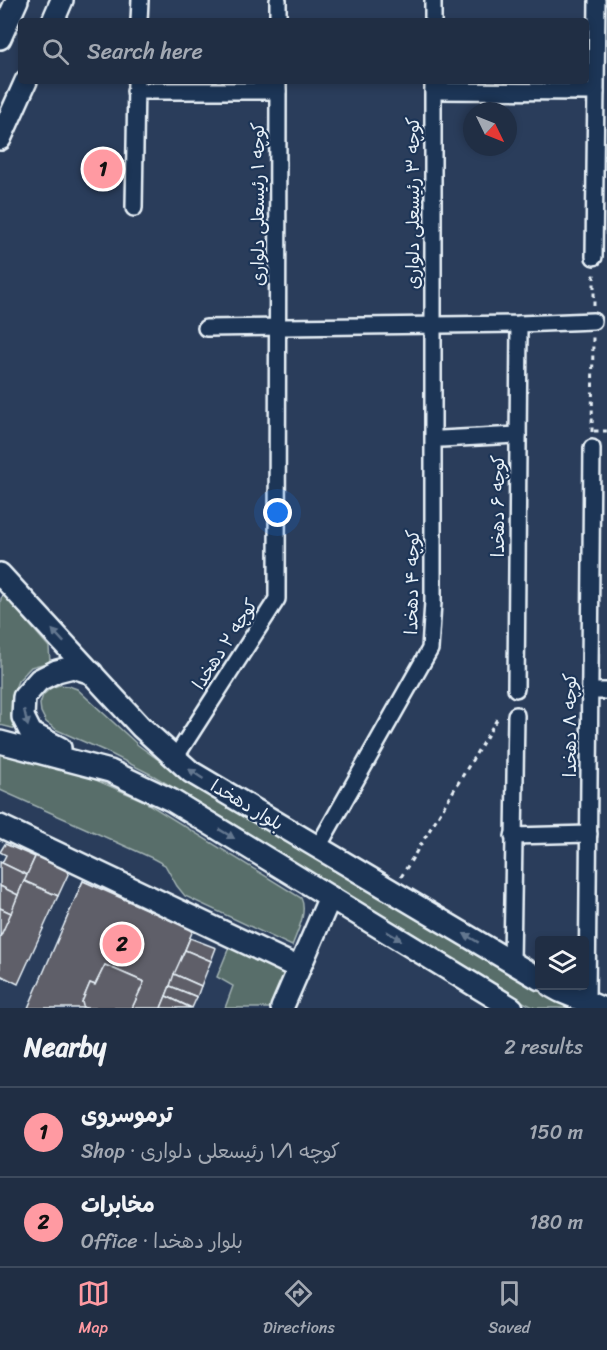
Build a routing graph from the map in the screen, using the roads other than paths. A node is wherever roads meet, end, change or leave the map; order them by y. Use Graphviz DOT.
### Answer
graph roads {
  1 [pos="17,0"];
  2 [pos="62,0"];
  3 [pos="140,0"];
  4 [pos="278,0"];
  5 [pos="433,0"];
  6 [pos="597,0"];
  7 [pos="54,18"];
  8 [pos="139,18"];
  9 [pos="278,18"];
  10 [pos="433,18"];
  11 [pos="0,38"];
  12 [pos="25,84"];
  13 [pos="136,86"];
  14 [pos="278,86"];
  15 [pos="433,86"];
  16 [pos="596,92"];
  17 [pos="0,139"];
  18 [pos="134,208"];
  19 [pos="594,257"];
  20 [pos="593,321"];
  21 [pos="519,324"];
  22 [pos="433,325"];
  23 [pos="278,327"];
  24 [pos="206,328"];
  25 [pos="518,435"];
  26 [pos="441,439"];
  27 [pos="592,448"];
  28 [pos="0,574"];
  29 [pos="92,673"];
  30 [pos="516,689"];
  31 [pos="590,691"];
  32 [pos="607,691"];
  33 [pos="516,715"];
  34 [pos="0,742"];
  35 [pos="176,758"];
  36 [pos="110,771"];
  37 [pos="0,827"];
  38 [pos="589,834"];
  39 [pos="513,836"];
  40 [pos="318,847"];
  41 [pos="330,897"];
  42 [pos="512,962"];
  43 [pos="299,968"];
  44 [pos="535,976"];
  45 [pos="558,990"];
  46 [pos="594,1005"];
  47 [pos="282,1008"];
  48 [pos="512,1008"];
  1 -- 11 [label="main road"];
  2 -- 7 [label="main road"];
  3 -- 8 [label="street"];
  4 -- 9 [label="street"];
  5 -- 10 [label="street"];
  6 -- 16 [label="street"];
  12 -- 17 [label="main road"];
  13 -- 14 [label="street"];
  13 -- 18 [label="street"];
  14 -- 23 [label="street, کوچه ۱ رئیسعلی دلواری"];
  15 -- 16 [label="street"];
  15 -- 22 [label="street, کوچه ۳ رئیسعلی دلواری"];
  16 -- 19 [label="street"];
  20 -- 21 [label="street"];
  21 -- 22 [label="street"];
  21 -- 25 [label="street, کوچه ۶ دهخدا"];
  22 -- 23 [label="street"];
  22 -- 40 [label="street, کوچه ۴ دهخدا"];
  23 -- 24 [label="street"];
  23 -- 35 [label="street, کوچه ۲ دهخدا"];
  25 -- 26 [label="street"];
  25 -- 30 [label="street, کوچه ۶ دهخدا"];
  27 -- 31 [label="street, کوچه ۸ دهخدا"];
  29 -- 28 [label="main road, بلوار دهخدا, one-way"];
  29 -- 35 [label="main road, بلوار دهخدا"];
  29 -- 36 [label="main road, one-way"];
  31 -- 32 [label="street"];
  31 -- 38 [label="street, کوچه ۸ دهخدا"];
  33 -- 39 [label="street"];
  34 -- 36 [label="main road, بلوار دهخدا"];
  40 -- 35 [label="main road, بلوار دهخدا, one-way"];
  36 -- 41 [label="main road, بلوار دهخدا, one-way"];
  37 -- 43 [label="main road"];
  38 -- 39 [label="street"];
  38 -- 46 [label="street, کوچه ۸ دهخدا"];
  39 -- 42 [label="street"];
  42 -- 40 [label="main road, بلوار دهخدا, one-way"];
  41 -- 43 [label="main road"];
  41 -- 48 [label="main road, بلوار دهخدا, one-way"];
  42 -- 44 [label="main road, بلوار دهخدا"];
  43 -- 47 [label="main road"];
  45 -- 46 [label="main road"];
}
